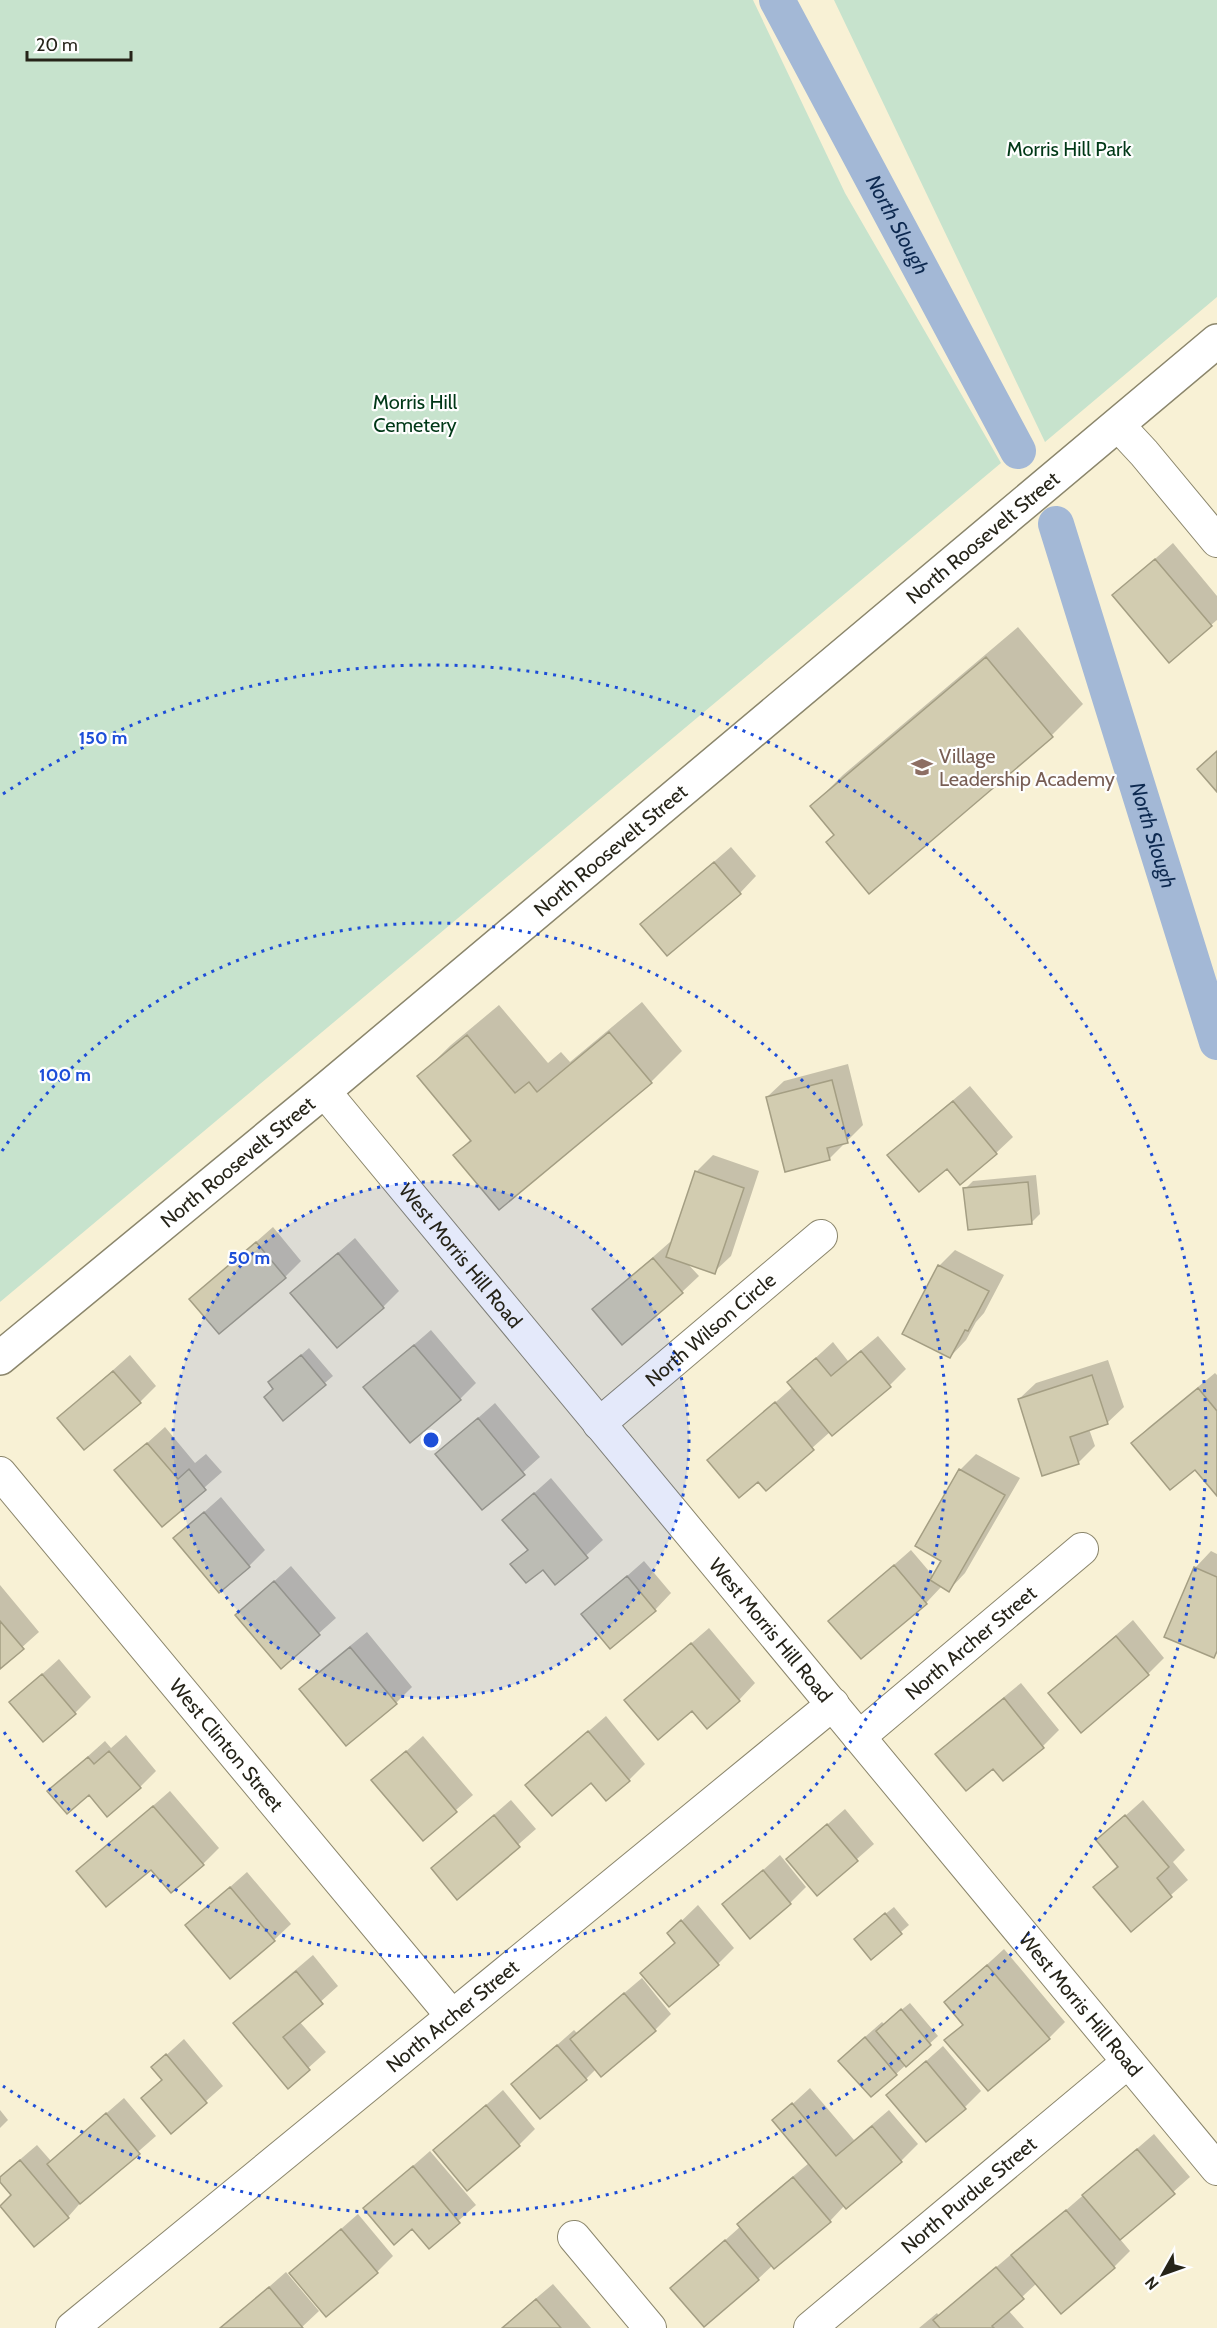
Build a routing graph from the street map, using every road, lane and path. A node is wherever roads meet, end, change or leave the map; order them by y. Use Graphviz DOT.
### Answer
graph roads {
  1 [pos="1217,341"];
  2 [pos="1118,425"];
  3 [pos="1217,541"];
  4 [pos="324,1091"];
  5 [pos="821,1236"];
  6 [pos="0,1359"];
  7 [pos="599,1424"];
  8 [pos="0,1473"];
  9 [pos="1082,1549"];
  10 [pos="833,1704"];
  11 [pos="859,1737"];
  12 [pos="452,2016"];
  13 [pos="1128,2062"];
  14 [pos="1217,2169"];
  15 [pos="574,2237"];
  16 [pos="72,2328"];
  17 [pos="650,2328"];
  18 [pos="810,2328"];
  1 -- 2 [label="street, North Roosevelt Street"];
  2 -- 3 [label="street"];
  2 -- 4 [label="street, North Roosevelt Street"];
  4 -- 6 [label="street, North Roosevelt Street"];
  4 -- 7 [label="street, West Morris Hill Road"];
  5 -- 7 [label="street, North Wilson Circle"];
  7 -- 10 [label="street, West Morris Hill Road"];
  8 -- 12 [label="street, West Clinton Street"];
  9 -- 11 [label="street, North Archer Street"];
  10 -- 11 [label="street, West Morris Hill Road"];
  10 -- 12 [label="street, North Archer Street"];
  11 -- 13 [label="street, West Morris Hill Road"];
  12 -- 16 [label="street, North Archer Street"];
  13 -- 14 [label="street, West Morris Hill Road"];
  13 -- 18 [label="street, North Purdue Street"];
  15 -- 17 [label="street"];
}
